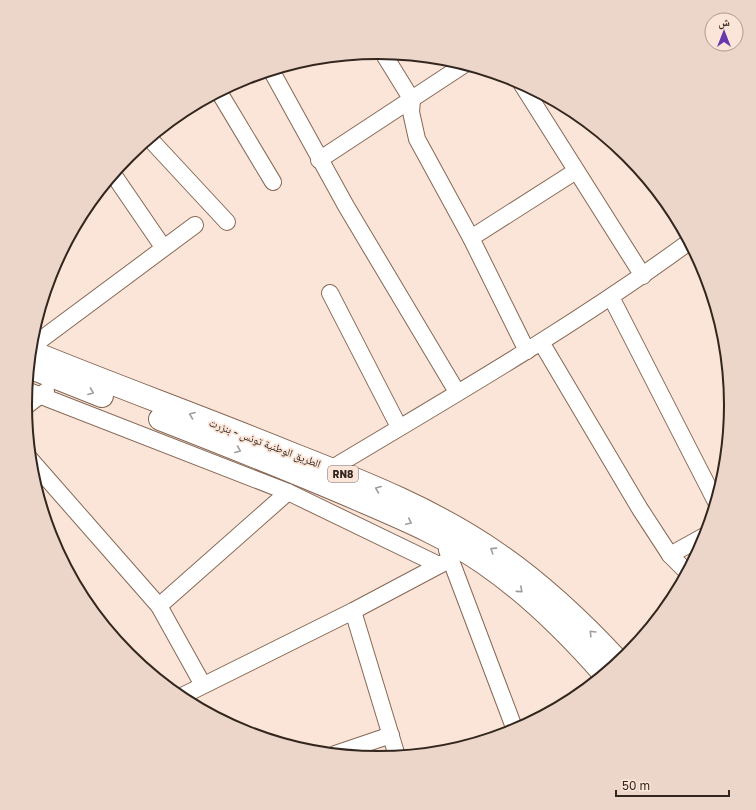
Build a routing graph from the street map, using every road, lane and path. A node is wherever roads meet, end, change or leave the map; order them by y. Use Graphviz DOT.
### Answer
graph roads {
  1 [pos="388,59"];
  2 [pos="457,69"];
  3 [pos="274,75"];
  4 [pos="529,94"];
  5 [pos="222,97"];
  6 [pos="412,100"];
  7 [pos="153,142"];
  8 [pos="320,160"];
  9 [pos="576,171"];
  10 [pos="116,179"];
  11 [pos="272,182"];
  12 [pos="227,222"];
  13 [pos="196,225"];
  14 [pos="471,238"];
  15 [pos="685,245"];
  16 [pos="163,247"];
  17 [pos="643,276"];
  18 [pos="330,293"];
  19 [pos="611,297"];
  20 [pos="38,342"];
  21 [pos="541,342"];
  22 [pos="526,350"];
  23 [pos="36,353"];
  24 [pos="34,369"];
  25 [pos="60,380"];
  26 [pos="457,392"];
  27 [pos="34,393"];
  28 [pos="399,427"];
  29 [pos="38,468"];
  30 [pos="331,469"];
  31 [pos="312,480"];
  32 [pos="288,492"];
  33 [pos="712,494"];
  34 [pos="697,539"];
  35 [pos="444,554"];
  36 [pos="670,555"];
  37 [pos="683,568"];
  38 [pos="159,606"];
  39 [pos="353,611"];
  40 [pos="615,657"];
  41 [pos="600,670"];
  42 [pos="203,685"];
  43 [pos="187,693"];
  44 [pos="513,724"];
  45 [pos="391,735"];
  46 [pos="349,749"];
  47 [pos="395,750"];
  1 -- 6 [label="street"];
  2 -- 6 [label="street"];
  3 -- 8 [label="street"];
  4 -- 9 [label="street"];
  5 -- 11 [label="street"];
  6 -- 8 [label="street"];
  6 -- 14 [label="street"];
  7 -- 12 [label="street"];
  8 -- 26 [label="street"];
  9 -- 14 [label="street"];
  9 -- 17 [label="street"];
  10 -- 16 [label="street"];
  13 -- 16 [label="street"];
  14 -- 22 [label="street"];
  15 -- 17 [label="street"];
  16 -- 20 [label="street"];
  17 -- 19 [label="street"];
  18 -- 28 [label="street"];
  19 -- 21 [label="street"];
  19 -- 33 [label="street"];
  21 -- 22 [label="street"];
  21 -- 36 [label="street"];
  22 -- 26 [label="street"];
  30 -- 23 [label="main road, الطريق الوطنية تونس - بنزرت / RN8, one-way"];
  24 -- 25 [label="main road, الطريق الوطنية تونس - بنزرت / RN8"];
  25 -- 27 [label="street"];
  25 -- 31 [label="main road, الطريق الوطنية تونس - بنزرت / RN8, one-way"];
  26 -- 28 [label="street"];
  27 -- 32 [label="street"];
  28 -- 30 [label="street"];
  29 -- 38 [label="street"];
  30 -- 31 [label="street"];
  40 -- 30 [label="main road, الطريق الوطنية تونس - بنزرت / RN8, one-way"];
  31 -- 35 [label="main road, الطريق الوطنية تونس - بنزرت / RN8, one-way"];
  32 -- 35 [label="street"];
  32 -- 38 [label="street"];
  34 -- 36 [label="street"];
  35 -- 39 [label="street"];
  35 -- 41 [label="main road, الطريق الوطنية تونس - بنزرت / RN8, one-way"];
  35 -- 44 [label="street"];
  36 -- 37 [label="street"];
  38 -- 42 [label="street"];
  39 -- 42 [label="street"];
  39 -- 45 [label="street"];
  42 -- 43 [label="street"];
  45 -- 46 [label="street"];
  45 -- 47 [label="street"];
}
